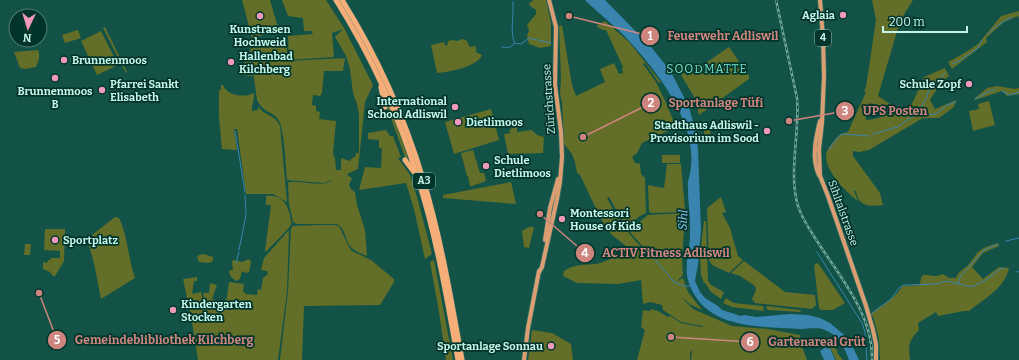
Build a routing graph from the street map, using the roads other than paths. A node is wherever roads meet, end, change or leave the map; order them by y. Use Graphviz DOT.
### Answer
graph roads {
  1 [pos="336,0"];
  2 [pos="342,0"];
  3 [pos="549,0"];
  4 [pos="820,0"];
  5 [pos="376,73"];
  6 [pos="385,106"];
  7 [pos="405,160"];
  8 [pos="418,180"];
  9 [pos="458,360"];
  10 [pos="462,360"];
  11 [pos="524,360"];
  12 [pos="876,360"];
  1 -- 5 [label="highway, A3"];
  2 -- 10 [label="highway, A3"];
  3 -- 11 [label="main road, Zürichstrasse"];
  4 -- 12 [label="main road, Sihltalstrasse / 4"];
  5 -- 6 [label="highway"];
  5 -- 8 [label="highway, A3"];
  7 -- 8 [label="highway"];
  8 -- 9 [label="highway, A3"];
}
